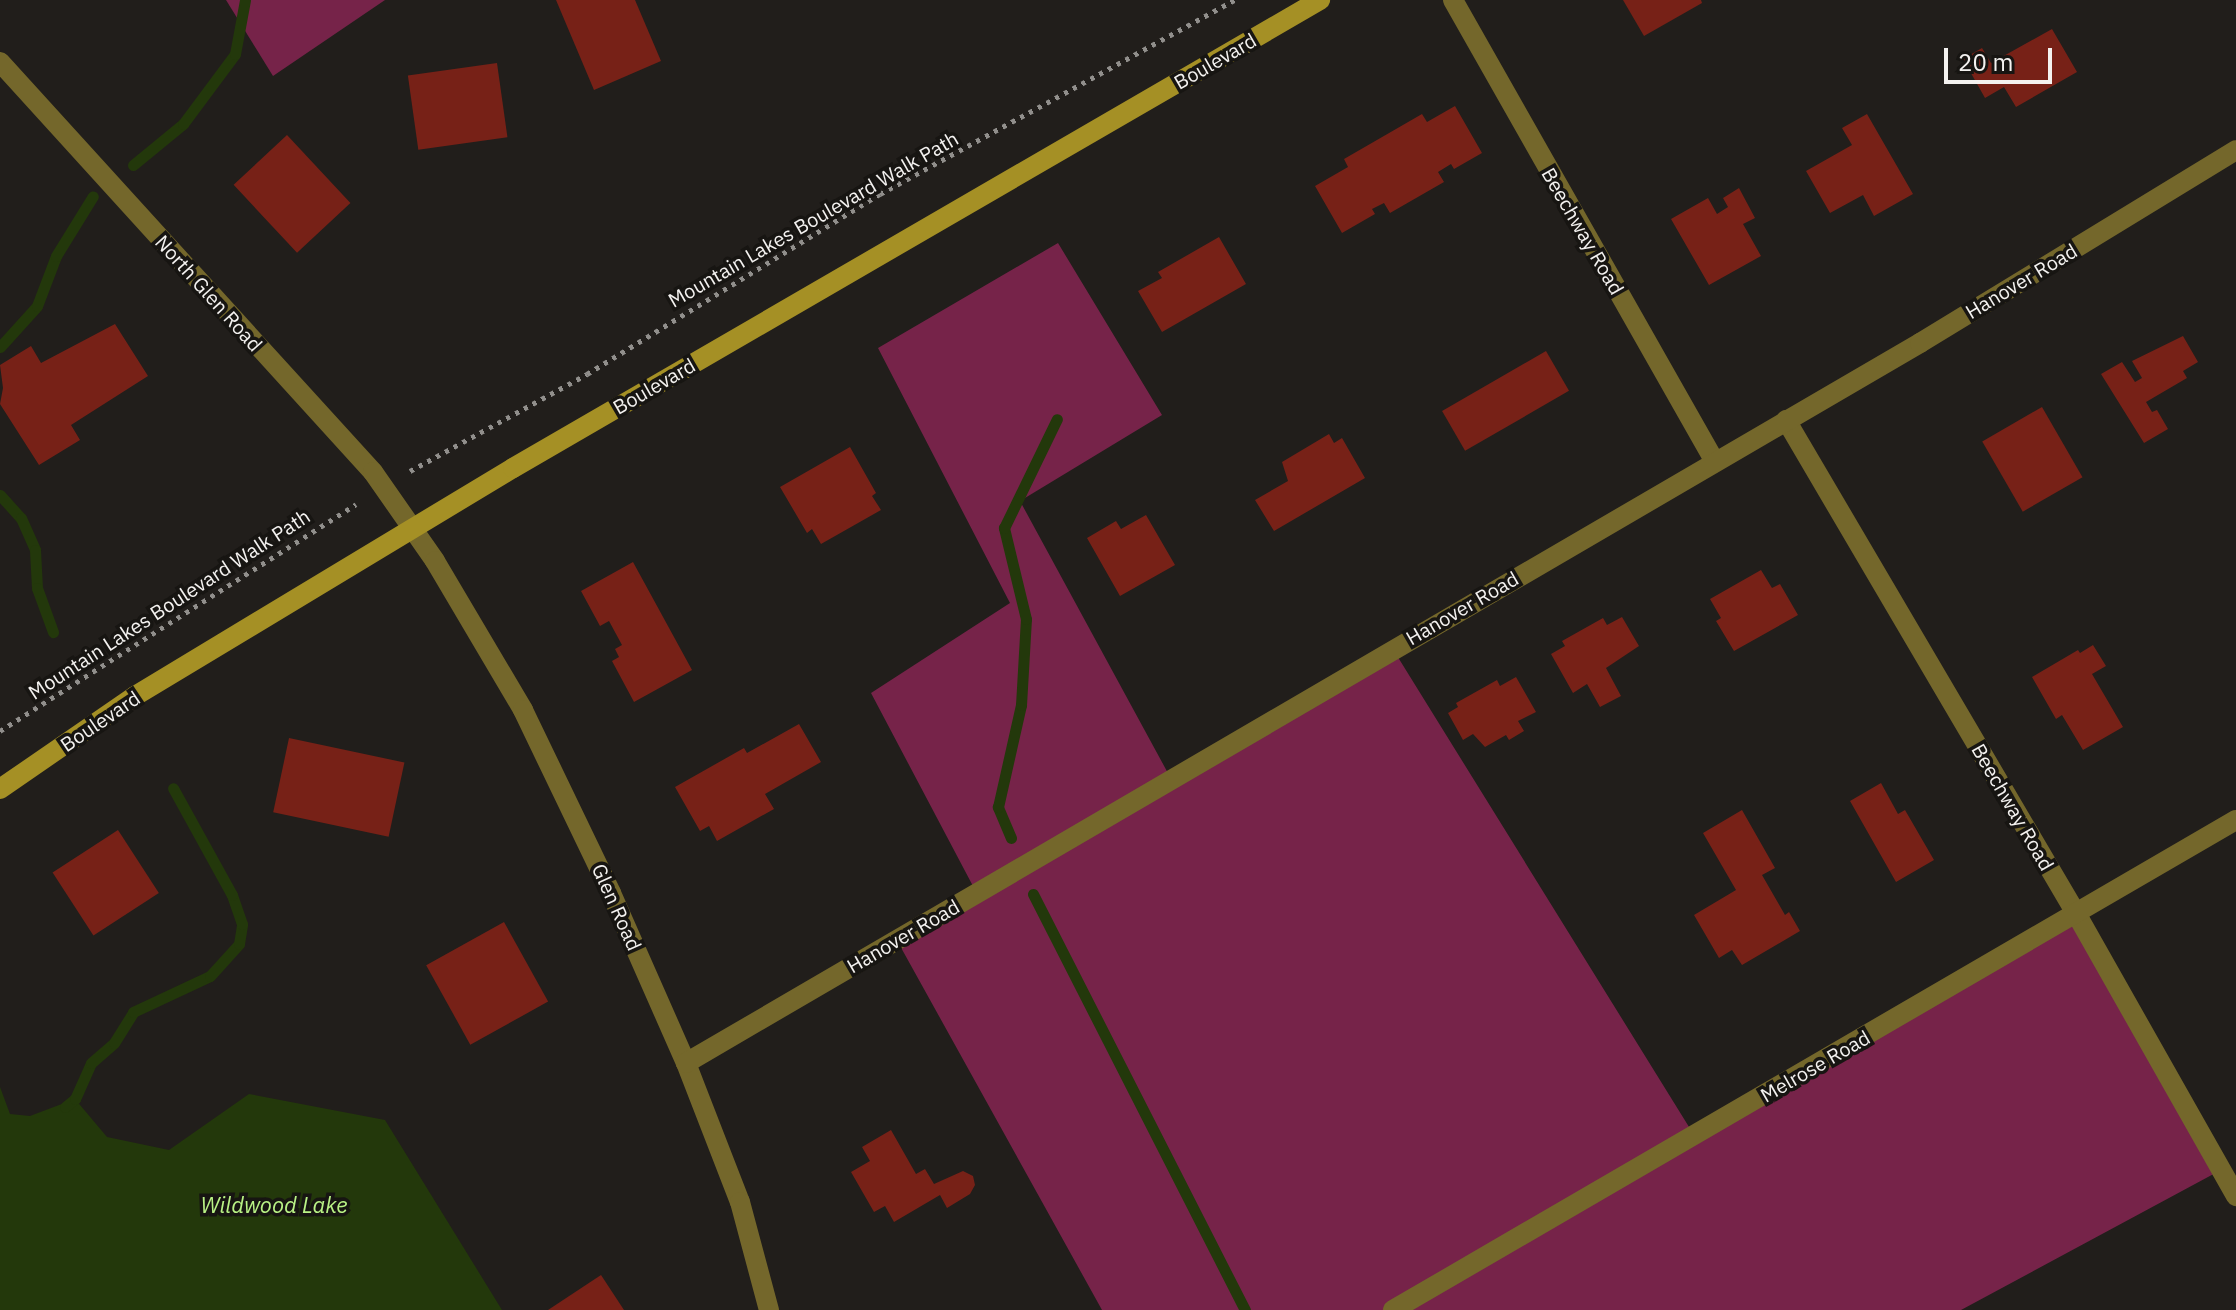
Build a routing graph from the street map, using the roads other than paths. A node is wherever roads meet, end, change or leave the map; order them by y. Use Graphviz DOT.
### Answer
graph roads {
  1 [pos="1320,0"];
  2 [pos="1453,0"];
  3 [pos="0,62"];
  4 [pos="2236,150"];
  5 [pos="1786,420"];
  6 [pos="1715,462"];
  7 [pos="410,530"];
  8 [pos="0,789"];
  9 [pos="2236,820"];
  10 [pos="2077,915"];
  11 [pos="686,1063"];
  12 [pos="2236,1196"];
  13 [pos="769,1310"];
  14 [pos="1393,1310"];
  1 -- 7 [label="main road, Boulevard"];
  2 -- 6 [label="street, Beechway Road"];
  3 -- 7 [label="street, North Glen Road"];
  4 -- 5 [label="street, Hanover Road"];
  5 -- 6 [label="street, Hanover Road"];
  5 -- 10 [label="street, Beechway Road"];
  6 -- 11 [label="street, Hanover Road"];
  7 -- 8 [label="main road, Boulevard"];
  7 -- 11 [label="street, Glen Road"];
  9 -- 10 [label="street, Melrose Road"];
  10 -- 12 [label="street, Beechway Road"];
  10 -- 14 [label="street, Melrose Road"];
  11 -- 13 [label="street, Glen Road"];
}
